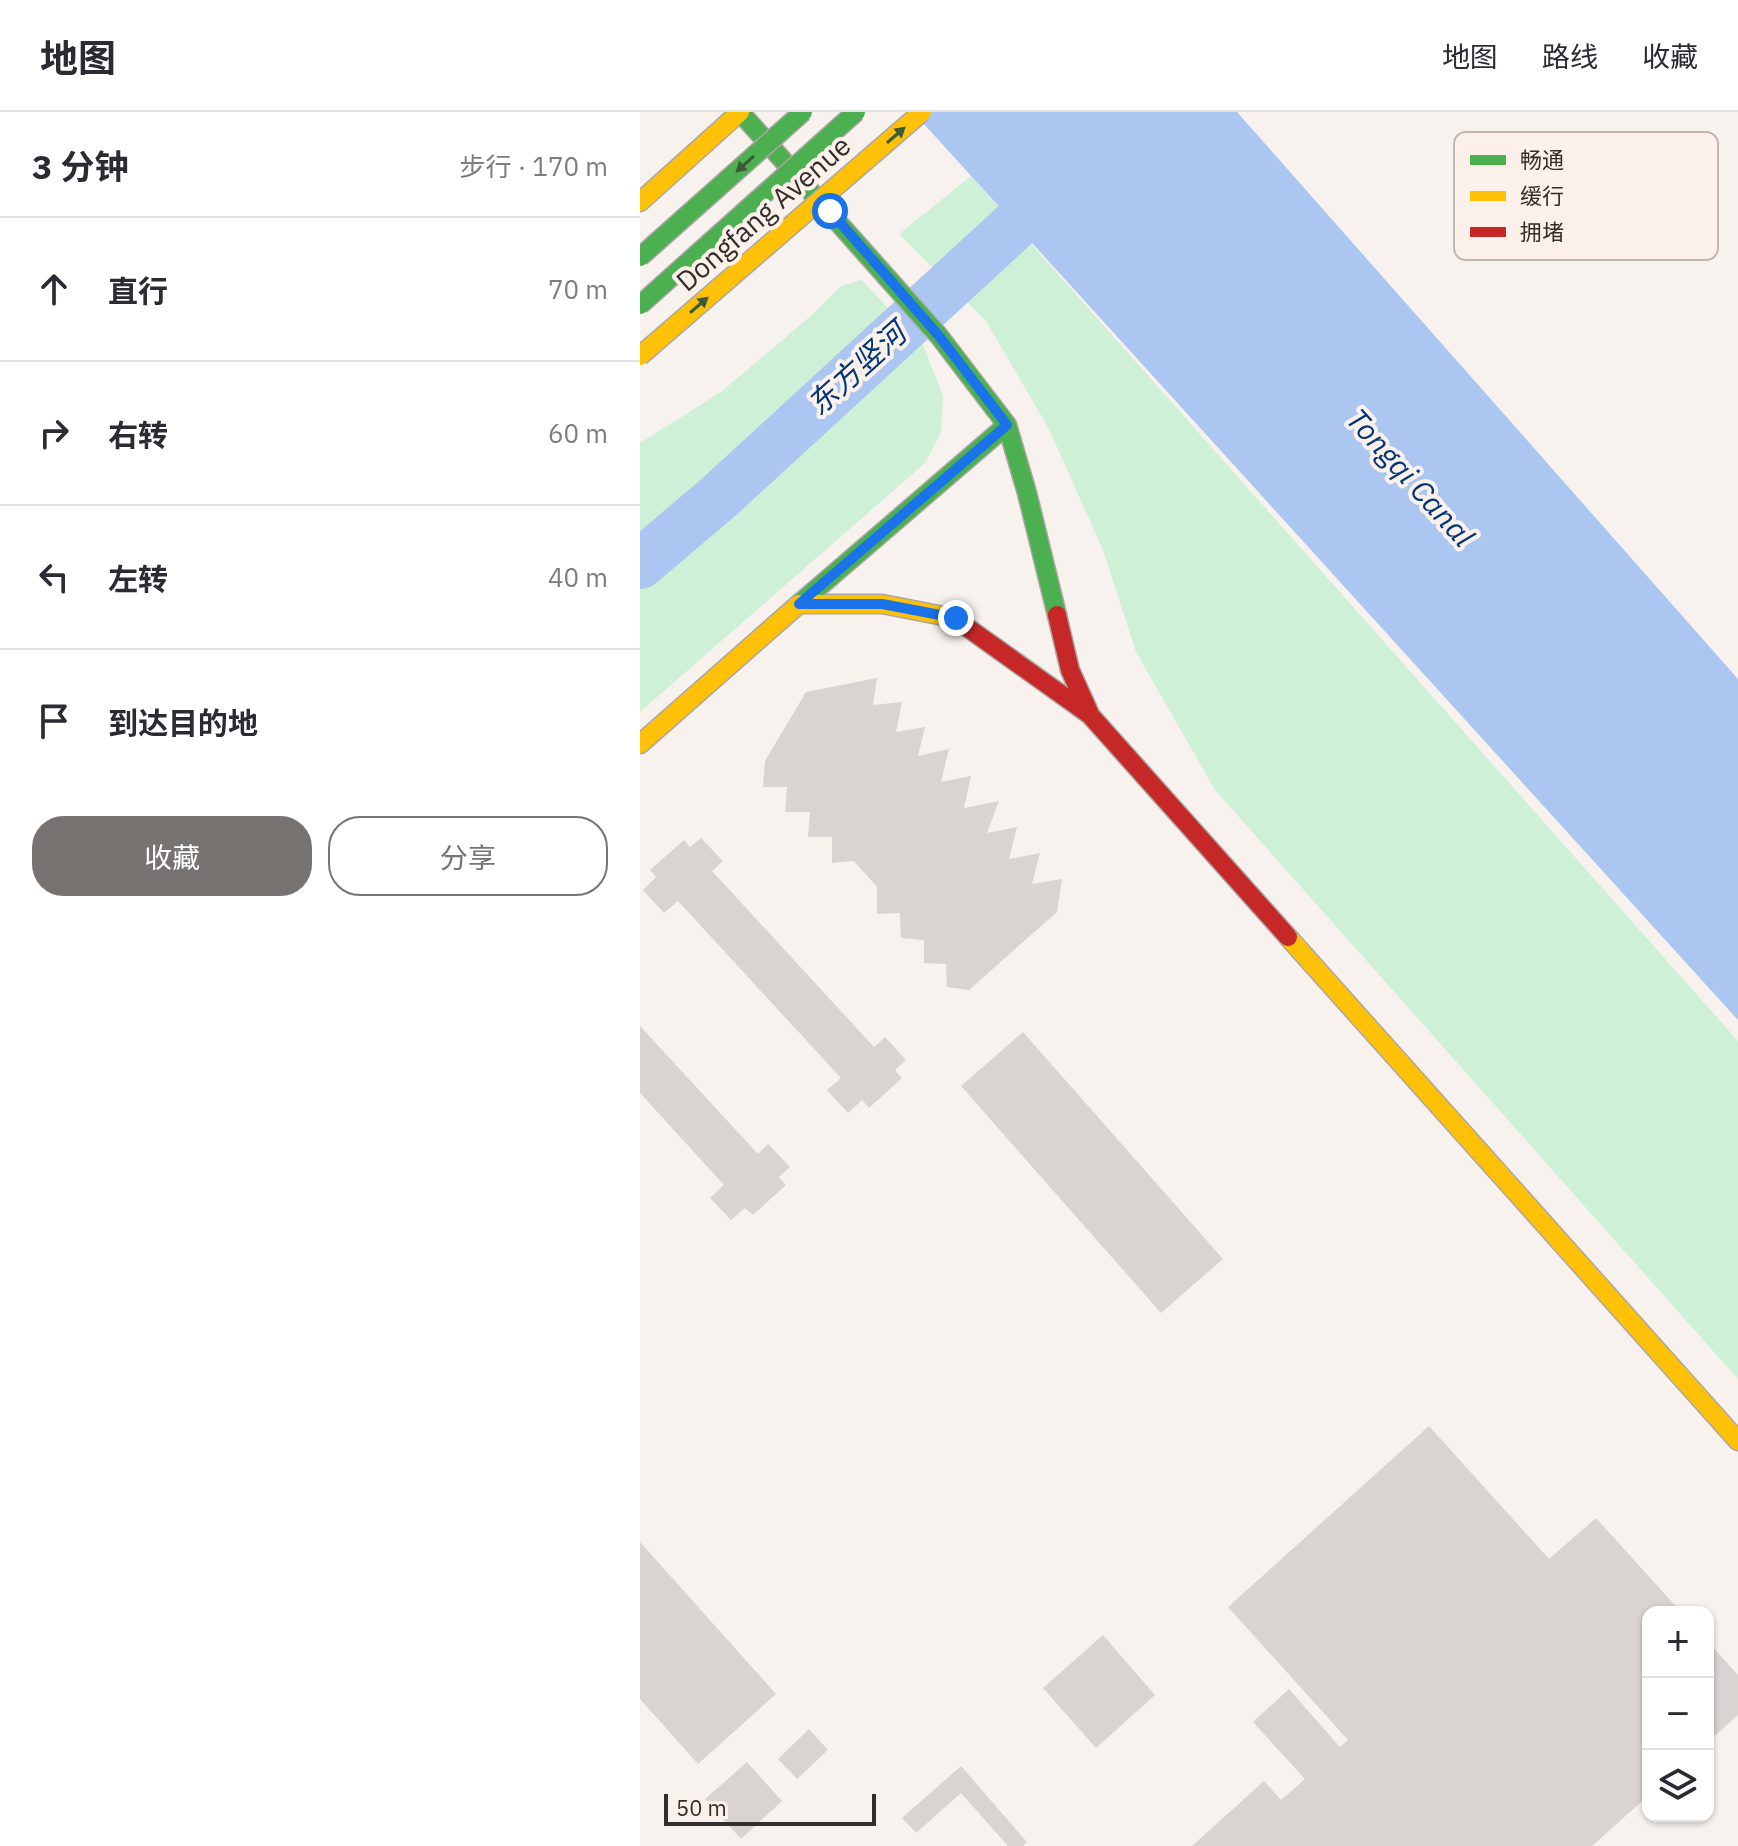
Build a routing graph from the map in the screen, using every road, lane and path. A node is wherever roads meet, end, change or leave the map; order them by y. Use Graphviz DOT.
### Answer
graph roads {
  1 [pos="740,112"];
  2 [pos="803,112"];
  3 [pos="856,112"];
  4 [pos="922,112"];
  5 [pos="640,202"];
  6 [pos="640,257"];
  7 [pos="640,305"];
  8 [pos="640,356"];
  9 [pos="1007,425"];
  10 [pos="799,604"];
  11 [pos="1090,715"];
  12 [pos="640,744"];
  13 [pos="1738,1441"];
  1 -- 5 [label="main road"];
  1 -- 9 [label="main road"];
  2 -- 6 [label="main road, one-way, bridge"];
  3 -- 7 [label="main road, bridge"];
  8 -- 4 [label="main road, Dongfang Avenue, one-way, bridge"];
  9 -- 10 [label="main road"];
  9 -- 11 [label="main road"];
  10 -- 11 [label="main road"];
  10 -- 12 [label="main road"];
  11 -- 13 [label="main road"];
}
